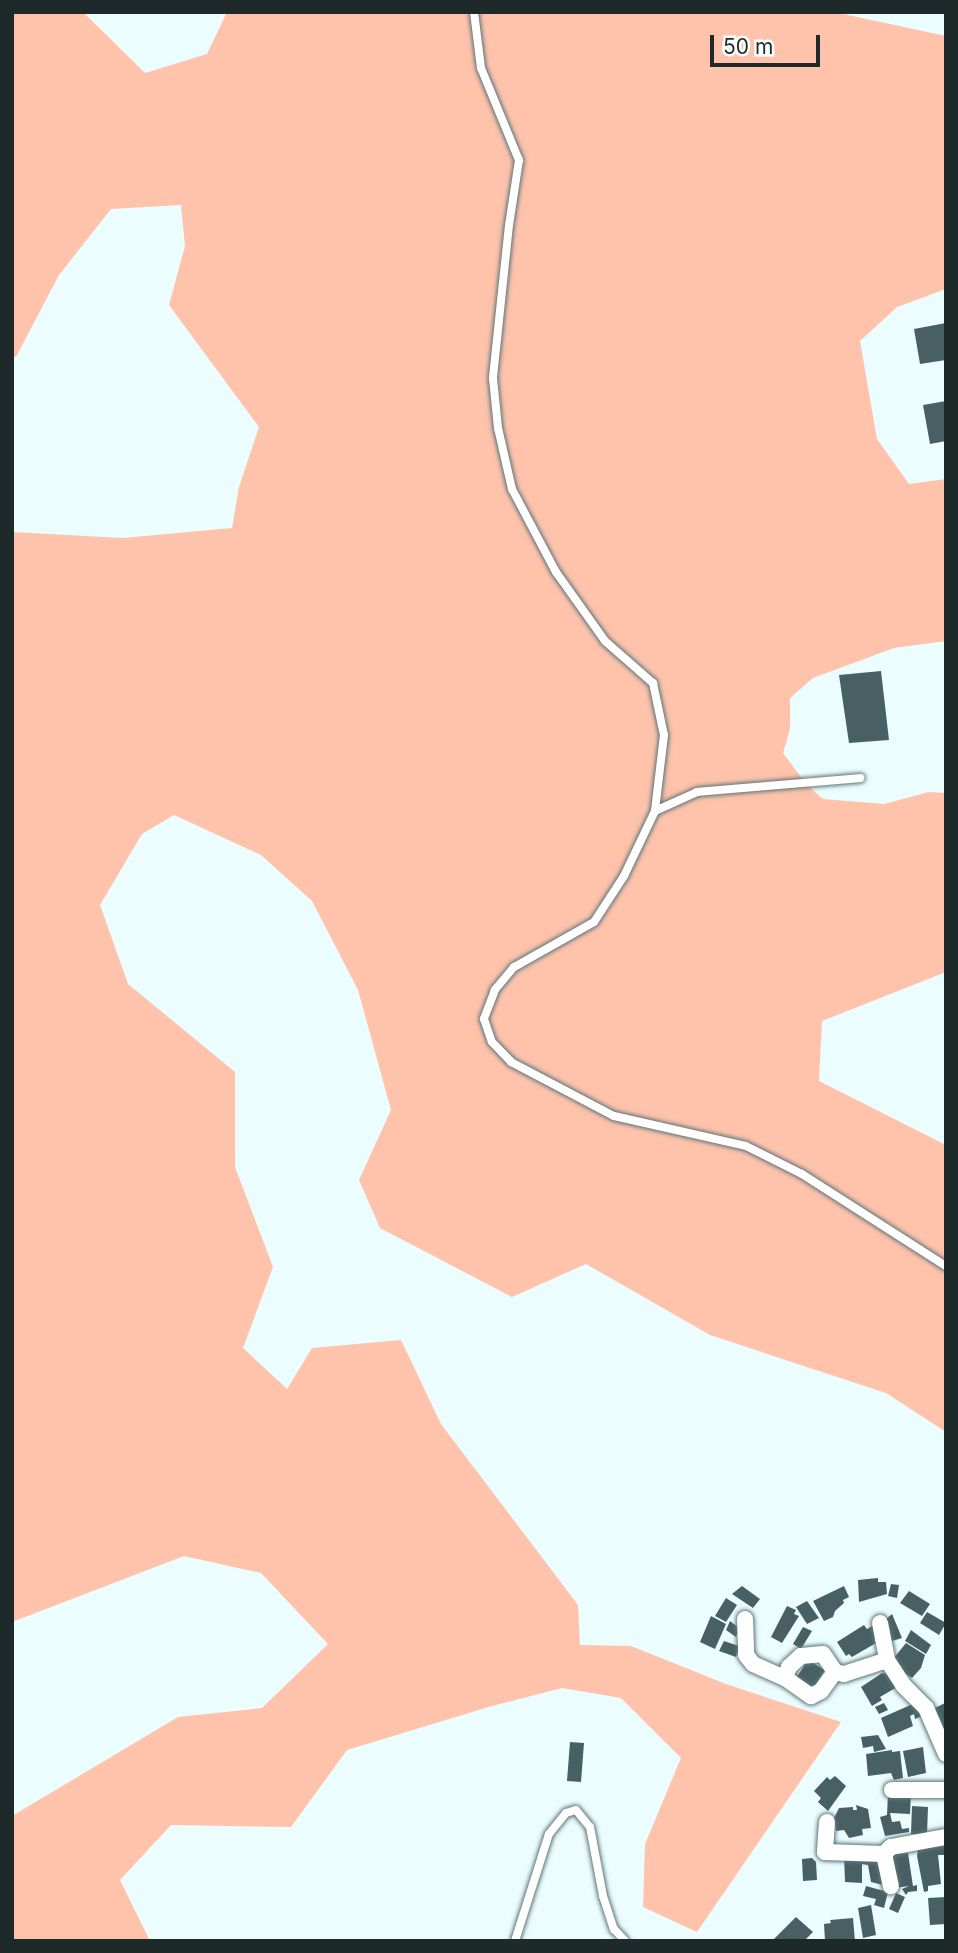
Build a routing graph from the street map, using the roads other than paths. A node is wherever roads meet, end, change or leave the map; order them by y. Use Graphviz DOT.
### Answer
graph roads {
  1 [pos="474,12"];
  2 [pos="860,778"];
  3 [pos="655,811"];
  4 [pos="946,1266"];
  5 [pos="745,1619"];
  6 [pos="880,1623"];
  7 [pos="887,1660"];
  8 [pos="835,1672"];
  9 [pos="785,1678"];
  10 [pos="946,1754"];
  11 [pos="892,1790"];
  12 [pos="946,1790"];
  13 [pos="827,1822"];
  14 [pos="946,1838"];
  15 [pos="884,1854"];
  16 [pos="891,1886"];
  17 [pos="515,1941"];
  18 [pos="625,1941"];
  1 -- 3 [label="lane"];
  2 -- 3 [label="lane"];
  3 -- 4 [label="lane"];
  5 -- 9 [label="street"];
  6 -- 7 [label="street"];
  7 -- 8 [label="street"];
  7 -- 10 [label="street"];
  8 -- 9 [label="street"];
  8 -- 9 [label="street"];
  11 -- 12 [label="street"];
  13 -- 15 [label="street"];
  14 -- 15 [label="street"];
  15 -- 16 [label="street"];
  17 -- 18 [label="lane"];
}
